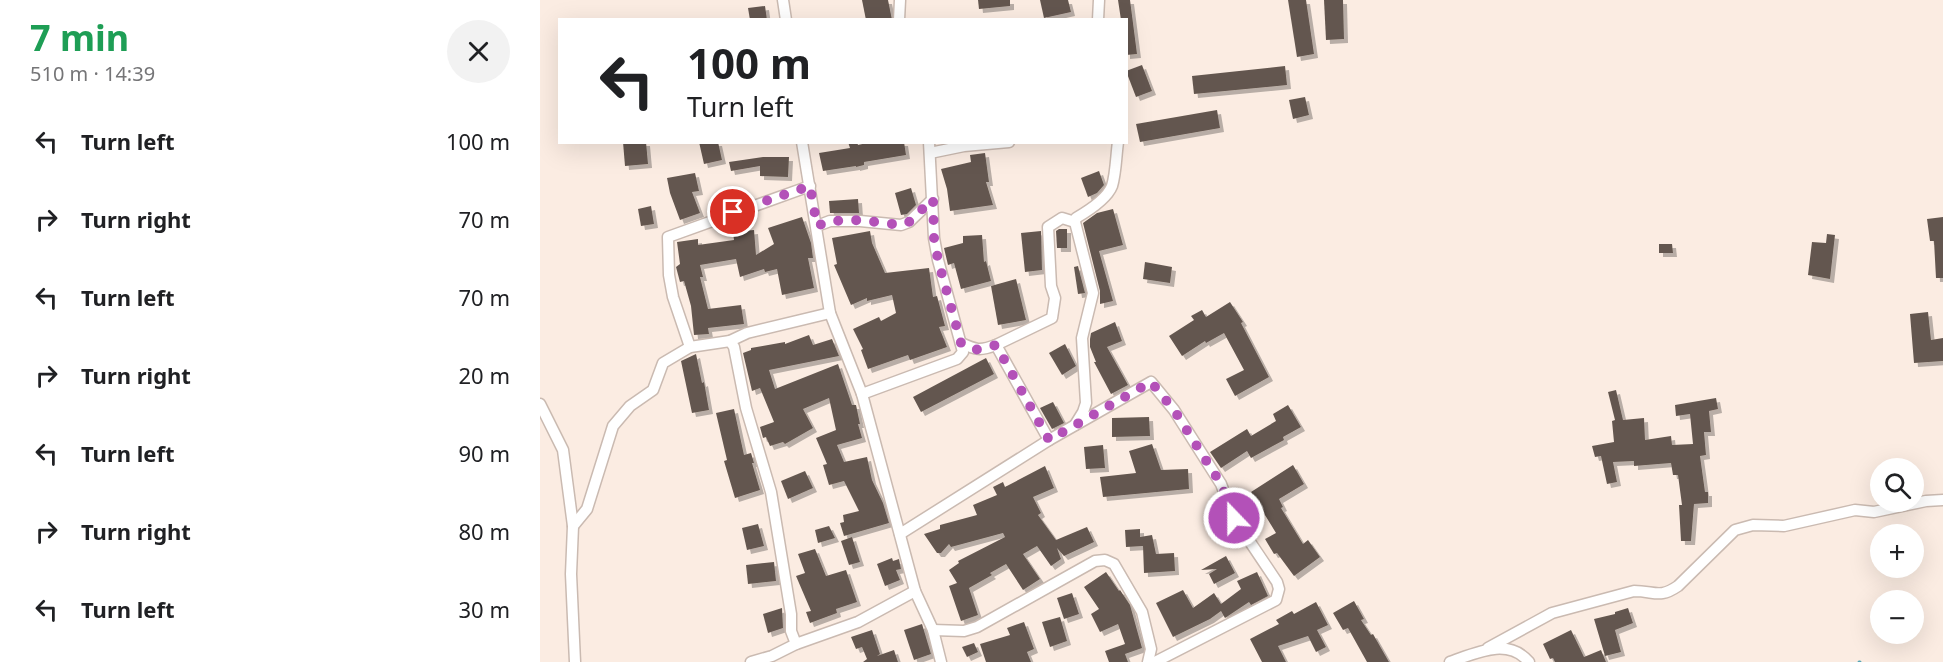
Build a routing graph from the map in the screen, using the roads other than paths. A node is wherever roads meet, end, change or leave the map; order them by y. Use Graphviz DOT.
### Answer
graph roads {
  1 [pos="783,0"];
  2 [pos="900,0"];
  3 [pos="1099,0"];
  4 [pos="786,18"];
  5 [pos="899,18"];
  6 [pos="1098,18"];
  7 [pos="802,144"];
  8 [pos="986,144"];
  9 [pos="1118,144"];
  10 [pos="930,148"];
  11 [pos="810,186"];
  12 [pos="933,199"];
  13 [pos="1075,222"];
  14 [pos="817,226"];
  15 [pos="830,313"];
  16 [pos="730,341"];
  17 [pos="961,343"];
  18 [pos="996,345"];
  19 [pos="690,347"];
  20 [pos="862,394"];
  21 [pos="540,404"];
  22 [pos="1073,428"];
  23 [pos="1049,440"];
  24 [pos="1943,500"];
  25 [pos="573,526"];
  26 [pos="900,534"];
  27 [pos="915,591"];
  28 [pos="933,630"];
  29 [pos="796,644"];
  30 [pos="1488,648"];
  31 [pos="1152,650"];
  32 [pos="1166,657"];
  33 [pos="575,662"];
  34 [pos="751,662"];
  35 [pos="941,662"];
  36 [pos="1148,662"];
  37 [pos="1155,662"];
  38 [pos="1450,662"];
  39 [pos="1529,662"];
  1 -- 4 [label="street"];
  2 -- 5 [label="street"];
  3 -- 6 [label="street"];
  7 -- 11 [label="street"];
  8 -- 10 [label="street"];
  9 -- 13 [label="street"];
  10 -- 12 [label="street"];
  11 -- 14 [label="street"];
  11 -- 19 [label="street"];
  12 -- 14 [label="street"];
  12 -- 17 [label="street"];
  13 -- 18 [label="street"];
  13 -- 22 [label="street"];
  14 -- 15 [label="street"];
  15 -- 16 [label="street"];
  15 -- 20 [label="street"];
  16 -- 19 [label="street"];
  16 -- 29 [label="street"];
  17 -- 18 [label="street"];
  17 -- 20 [label="street"];
  18 -- 23 [label="street"];
  19 -- 25 [label="street"];
  20 -- 26 [label="street"];
  21 -- 25 [label="street"];
  22 -- 23 [label="street"];
  22 -- 32 [label="street"];
  23 -- 26 [label="street"];
  24 -- 30 [label="street"];
  25 -- 33 [label="street"];
  26 -- 27 [label="street"];
  27 -- 28 [label="street"];
  27 -- 29 [label="street"];
  28 -- 31 [label="street"];
  28 -- 35 [label="street"];
  29 -- 34 [label="street"];
  30 -- 38 [label="street"];
  30 -- 39 [label="street"];
  31 -- 32 [label="street"];
  31 -- 36 [label="street"];
  32 -- 37 [label="street"];
}
